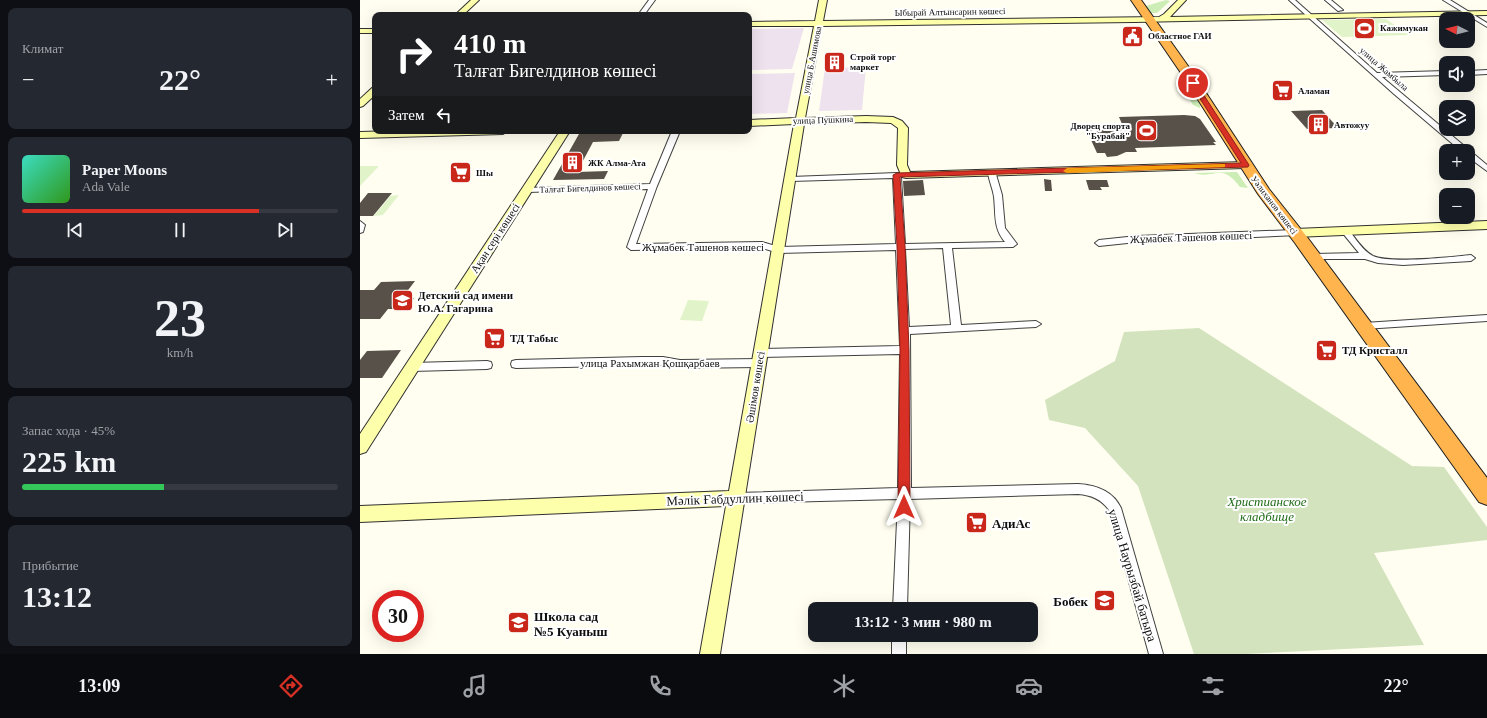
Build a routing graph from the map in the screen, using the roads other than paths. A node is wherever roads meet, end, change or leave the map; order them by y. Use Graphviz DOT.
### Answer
graph roads {
  1 [pos="475,0"];
  2 [pos="652,0"];
  3 [pos="823,0"];
  4 [pos="1136,0"];
  5 [pos="1182,0"];
  6 [pos="1292,0"];
  7 [pos="1328,0"];
  8 [pos="1446,0"];
  9 [pos="1340,10"];
  10 [pos="462,12"];
  11 [pos="642,12"];
  12 [pos="1465,12"];
  13 [pos="1487,13"];
  14 [pos="1475,14"];
  15 [pos="1439,15"];
  16 [pos="1311,17"];
  17 [pos="1475,18"];
  18 [pos="1156,19"];
  19 [pos="819,23"];
  20 [pos="752,24"];
  21 [pos="1487,25"];
  22 [pos="360,31"];
  23 [pos="372,31"];
  24 [pos="1487,72"];
  25 [pos="1439,73"];
  26 [pos="1475,73"];
  27 [pos="1376,75"];
  28 [pos="372,93"];
  29 [pos="360,104"];
  30 [pos="800,121"];
  31 [pos="752,123"];
  32 [pos="396,134"];
  33 [pos="563,134"];
  34 [pos="675,134"];
  35 [pos="360,135"];
  36 [pos="1458,144"];
  37 [pos="1475,159"];
  38 [pos="1245,165"];
  39 [pos="1487,169"];
  40 [pos="992,173"];
  41 [pos="901,175"];
  42 [pos="791,179"];
  43 [pos="653,186"];
  44 [pos="526,190"];
  45 [pos="360,224"];
  46 [pos="1487,225"];
  47 [pos="360,230"];
  48 [pos="1345,231"];
  49 [pos="1295,233"];
  50 [pos="1099,243"];
  51 [pos="947,245"];
  52 [pos="901,246"];
  53 [pos="779,250"];
  54 [pos="1366,256"];
  55 [pos="1314,257"];
  56 [pos="1471,258"];
  57 [pos="1487,318"];
  58 [pos="1036,324"];
  59 [pos="1364,326"];
  60 [pos="956,328"];
  61 [pos="904,331"];
  62 [pos="905,350"];
  63 [pos="760,358"];
  64 [pos="516,364"];
  65 [pos="487,365"];
  66 [pos="412,367"];
  67 [pos="360,447"];
  68 [pos="1479,474"];
  69 [pos="904,494"];
  70 [pos="1487,496"];
  71 [pos="737,498"];
  72 [pos="1107,498"];
  73 [pos="1487,502"];
  74 [pos="360,514"];
  75 [pos="900,602"];
  76 [pos="899,642"];
  77 [pos="710,654"];
  78 [pos="899,654"];
  79 [pos="1156,654"];
  1 -- 10 [label="street"];
  2 -- 11 [label="street"];
  3 -- 19 [label="street, улица Б.Ашимова"];
  4 -- 18 [label="highway, Уәлиханов көшесі"];
  5 -- 18 [label="street"];
  6 -- 16 [label="street, улица Жамбыла"];
  7 -- 9 [label="street"];
  8 -- 12 [label="street"];
  13 -- 14 [label="street, Ыбырай Алтынсарин көшесі"];
  15 -- 16 [label="street, Ыбырай Алтынсарин көшесі"];
  16 -- 18 [label="street, Ыбырай Алтынсарин көшесі"];
  16 -- 27 [label="street, улица Жамбыла"];
  17 -- 21 [label="street"];
  18 -- 19 [label="street, Ыбырай Алтынсарин көшесі"];
  18 -- 38 [label="highway, Уәлиханов көшесі"];
  19 -- 20 [label="street, Ыбырай Алтынсарин көшесі"];
  19 -- 30 [label="street, улица Б.Ашимова"];
  22 -- 23 [label="street"];
  24 -- 26 [label="street"];
  25 -- 27 [label="street"];
  27 -- 36 [label="street, улица Жамбыла"];
  28 -- 29 [label="street"];
  30 -- 31 [label="street, улица Пушкина"];
  30 -- 41 [label="street, улица Пушкина"];
  30 -- 42 [label="street, Әшімов көшесі"];
  32 -- 35 [label="street"];
  33 -- 44 [label="street, Ақан сері көшесі"];
  34 -- 43 [label="street"];
  37 -- 39 [label="street"];
  38 -- 40 [label="street"];
  38 -- 49 [label="highway, Уәлиханов көшесі"];
  40 -- 41 [label="street"];
  40 -- 51 [label="street, Жұмабек Тәшенов көшесі"];
  41 -- 42 [label="street"];
  41 -- 52 [label="street"];
  42 -- 53 [label="street, Әшімов көшесі"];
  43 -- 44 [label="street, Талғат Бигелдинов көшесі"];
  43 -- 53 [label="street, Жұмабек Тәшенов көшесі"];
  44 -- 66 [label="street, Ақан сері көшесі"];
  45 -- 47 [label="street"];
  46 -- 48 [label="street, Жұмабек Тәшенов көшесі"];
  48 -- 49 [label="street, Жұмабек Тәшенов көшесі"];
  48 -- 54 [label="street"];
  49 -- 50 [label="street, Жұмабек Тәшенов көшесі"];
  49 -- 55 [label="highway, Уәлиханов көшесі"];
  49 -- 73 [label="highway"];
  51 -- 52 [label="street, Жұмабек Тәшенов көшесі"];
  51 -- 60 [label="street"];
  52 -- 53 [label="street, Жұмабек Тәшенов көшесі"];
  52 -- 61 [label="street"];
  53 -- 63 [label="street, Әшімов көшесі"];
  54 -- 55 [label="street"];
  54 -- 56 [label="street"];
  55 -- 59 [label="highway, Уәлиханов көшесі"];
  57 -- 59 [label="street"];
  58 -- 60 [label="street"];
  59 -- 68 [label="highway, Уәлиханов көшесі"];
  60 -- 61 [label="street"];
  61 -- 62 [label="street"];
  62 -- 63 [label="street, улица Рахымжан Қошқарбаев"];
  62 -- 69 [label="street"];
  63 -- 64 [label="street, улица Рахымжан Қошқарбаев"];
  63 -- 71 [label="street, Әшімов көшесі"];
  65 -- 66 [label="street"];
  66 -- 67 [label="street, Ақан сері көшесі"];
  68 -- 70 [label="highway"];
  69 -- 71 [label="street, Мәлік Ғабдуллин көшесі"];
  69 -- 72 [label="street, Мәлік Ғабдуллин көшесі"];
  69 -- 75 [label="street"];
  71 -- 74 [label="street, Мәлік Ғабдуллин көшесі"];
  71 -- 77 [label="street, Әшімов көшесі"];
  72 -- 79 [label="street, улица Наурызбай батыра"];
  76 -- 78 [label="street"];
}
